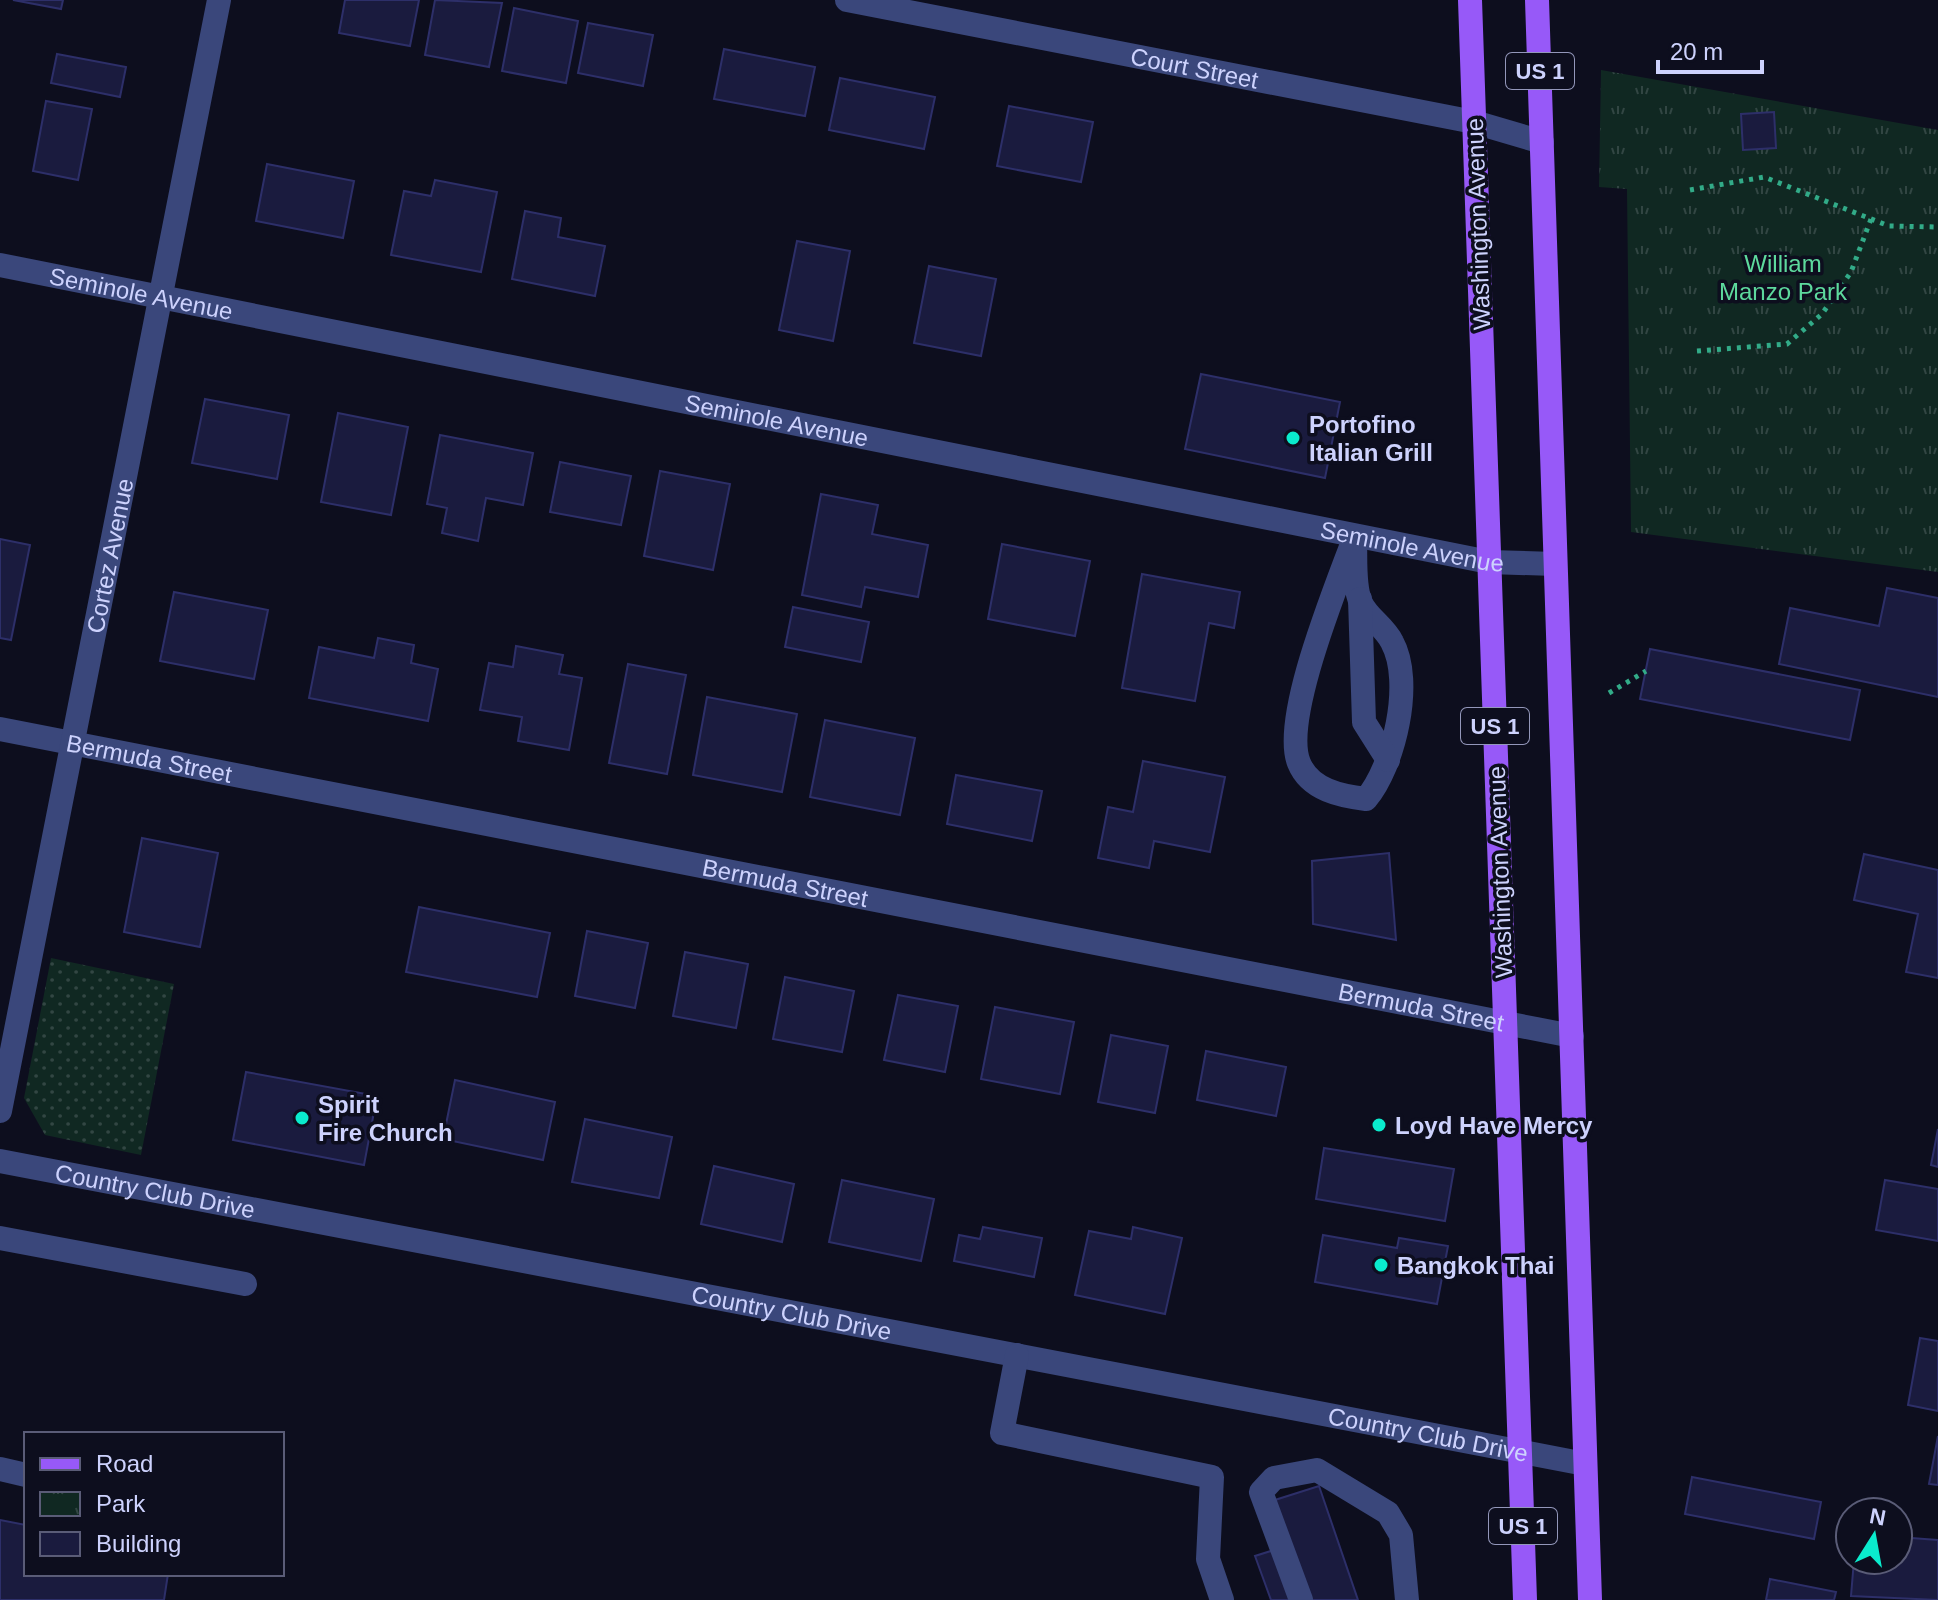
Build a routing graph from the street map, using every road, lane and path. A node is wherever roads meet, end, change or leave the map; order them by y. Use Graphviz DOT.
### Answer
graph roads {
  1 [pos="219,0"];
  2 [pos="847,0"];
  3 [pos="1470,0"];
  4 [pos="1537,0"];
  5 [pos="1474,122"];
  6 [pos="1542,142"];
  7 [pos="1690,190"];
  8 [pos="1871,219"];
  9 [pos="1938,227"];
  10 [pos="0,265"];
  11 [pos="161,297"];
  12 [pos="1697,351"];
  13 [pos="1355,536"];
  14 [pos="1489,562"];
  15 [pos="1555,564"];
  16 [pos="1360,599"];
  17 [pos="1646,671"];
  18 [pos="1609,693"];
  19 [pos="0,729"];
  20 [pos="75,743"];
  21 [pos="1388,760"];
  22 [pos="1506,1023"];
  23 [pos="1572,1036"];
  24 [pos="0,1111"];
  25 [pos="0,1161"];
  26 [pos="0,1238"];
  27 [pos="245,1284"];
  28 [pos="1017,1355"];
  29 [pos="1520,1452"];
  30 [pos="1585,1464"];
  31 [pos="0,1469"];
  32 [pos="24,1475"];
  33 [pos="1222,1600"];
  34 [pos="1301,1600"];
  35 [pos="1407,1600"];
  36 [pos="1525,1600"];
  37 [pos="1590,1600"];
  1 -- 11 [label="street, Cortez Avenue"];
  2 -- 5 [label="street, Court Street"];
  3 -- 5 [label="main road, Washington Avenue / US 1"];
  4 -- 6 [label="main road, US 1"];
  5 -- 6 [label="street, Court Street"];
  5 -- 14 [label="main road, Washington Avenue / US 1"];
  6 -- 15 [label="main road, US 1"];
  7 -- 8 [label="path"];
  8 -- 9 [label="path"];
  8 -- 12 [label="path"];
  10 -- 11 [label="street, Seminole Avenue"];
  11 -- 13 [label="street, Seminole Avenue"];
  11 -- 20 [label="street, Cortez Avenue"];
  13 -- 14 [label="street, Seminole Avenue"];
  13 -- 16 [label="street"];
  13 -- 21 [label="street"];
  14 -- 15 [label="street, Seminole Avenue"];
  14 -- 22 [label="main road, Washington Avenue / US 1"];
  15 -- 23 [label="main road, US 1"];
  16 -- 21 [label="street"];
  16 -- 21 [label="street"];
  17 -- 18 [label="path"];
  19 -- 20 [label="street, Bermuda Street"];
  20 -- 22 [label="street, Bermuda Street"];
  20 -- 24 [label="street, Cortez Avenue"];
  22 -- 23 [label="street, Bermuda Street"];
  22 -- 29 [label="main road, Washington Avenue / US 1"];
  23 -- 30 [label="main road, US 1"];
  25 -- 28 [label="street, Country Club Drive"];
  26 -- 27 [label="street"];
  28 -- 29 [label="street, Country Club Drive"];
  28 -- 33 [label="street"];
  29 -- 30 [label="street, Country Club Drive"];
  29 -- 36 [label="main road, Washington Avenue / US 1"];
  30 -- 37 [label="main road, US 1"];
  31 -- 32 [label="street"];
  34 -- 35 [label="street"];
}
